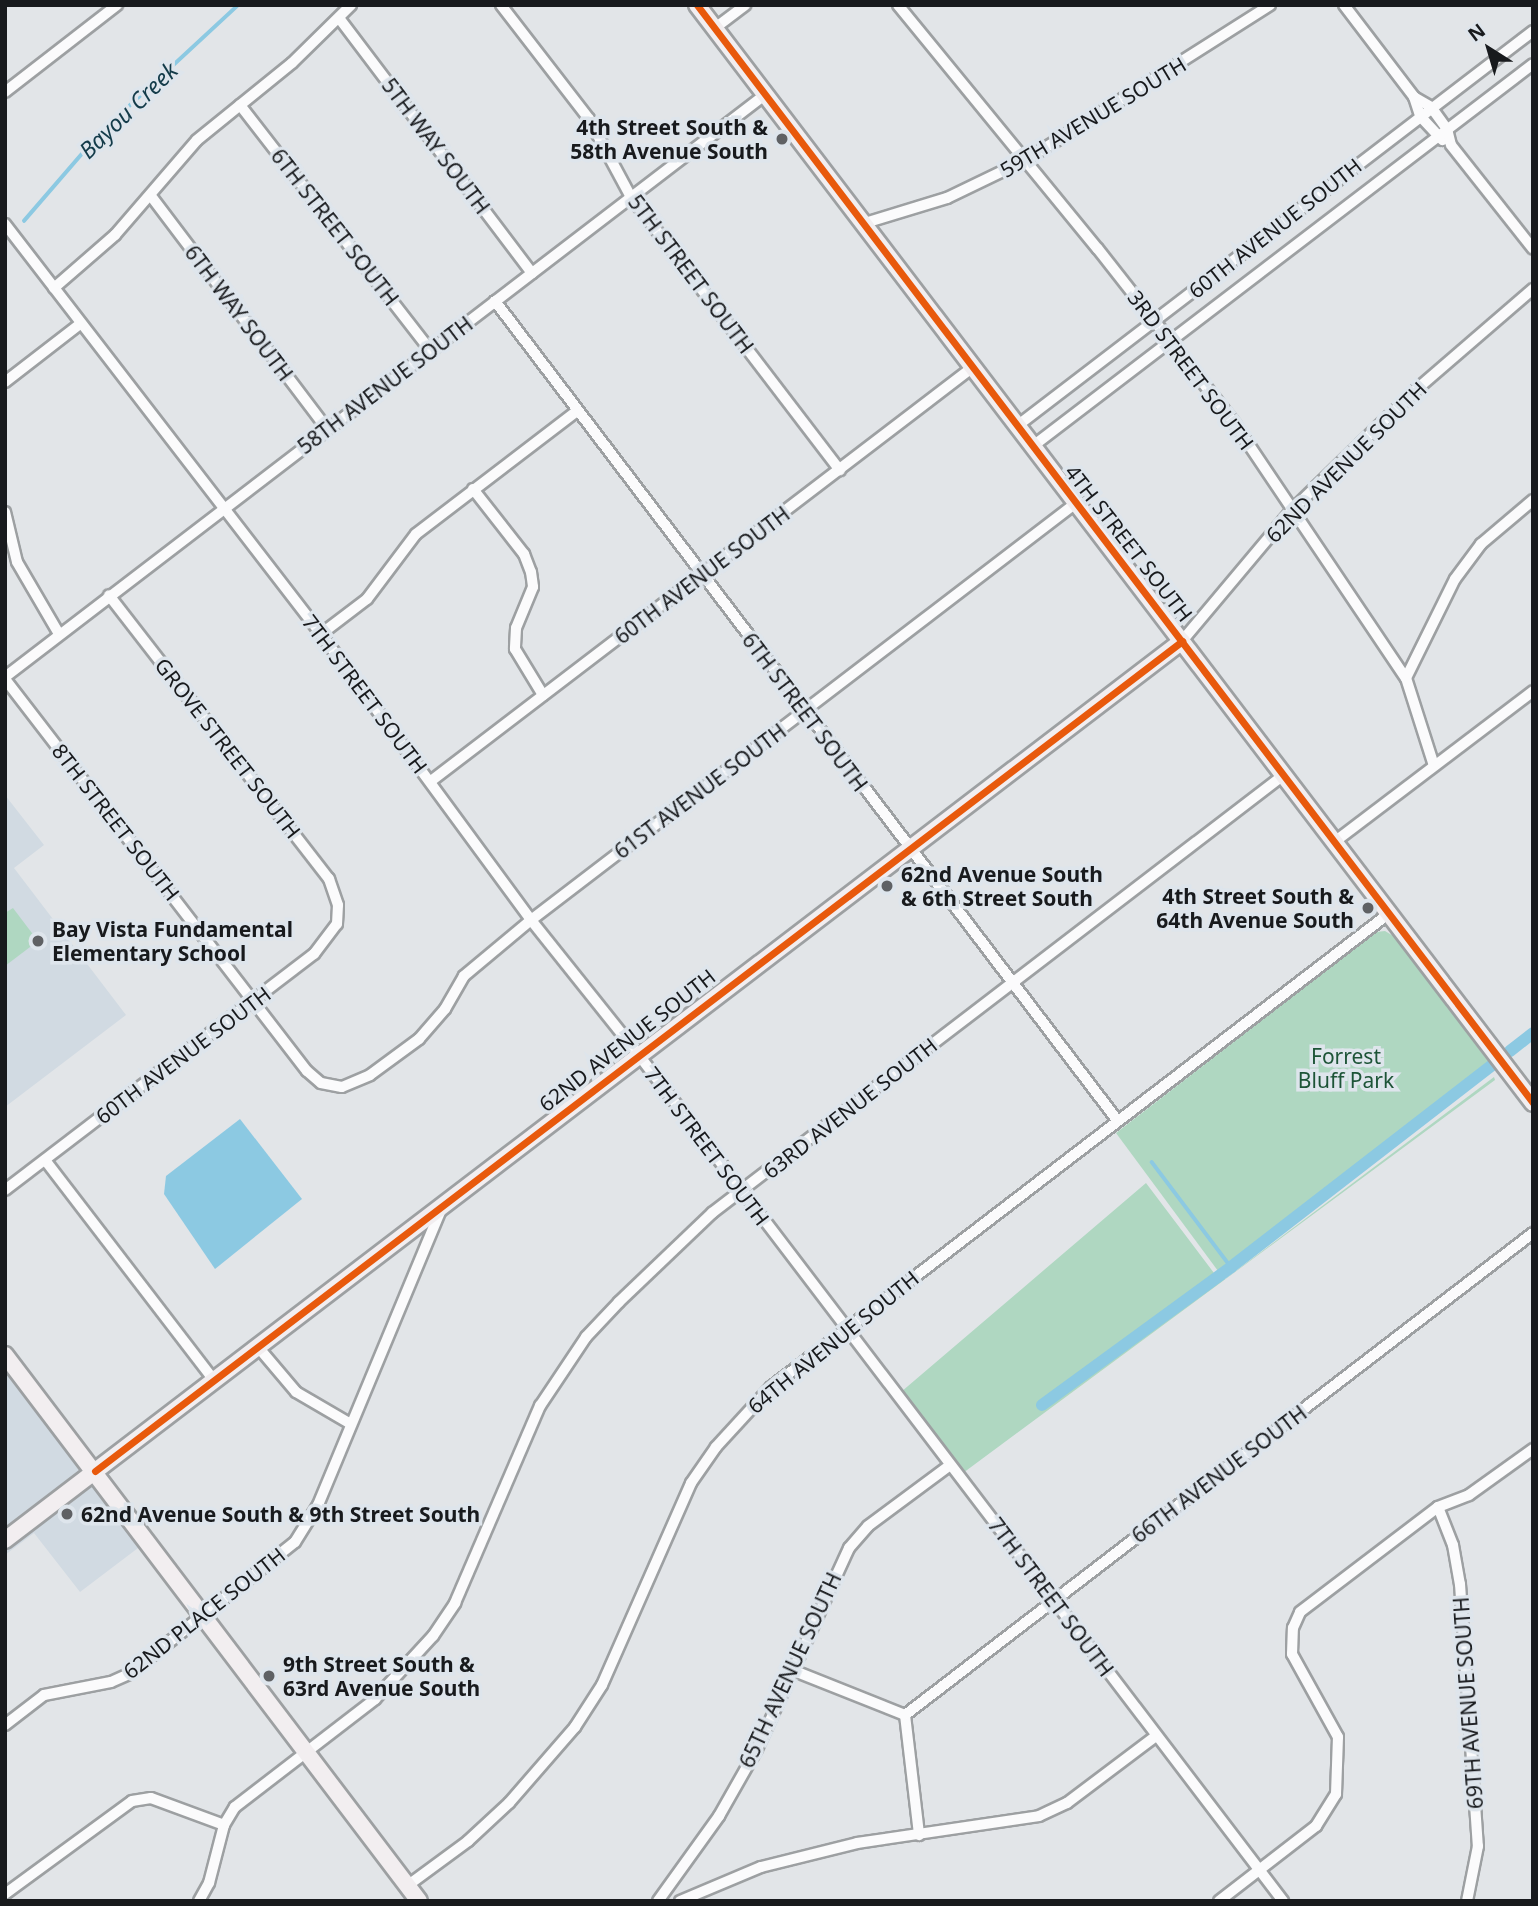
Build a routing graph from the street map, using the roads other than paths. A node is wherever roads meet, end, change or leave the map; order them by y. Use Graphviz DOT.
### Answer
graph roads {
  1 [pos="117,5"];
  2 [pos="351,5"];
  3 [pos="501,5"];
  4 [pos="697,5"];
  5 [pos="745,5"];
  6 [pos="898,5"];
  7 [pos="1270,5"];
  8 [pos="1344,5"];
  9 [pos="339,18"];
  10 [pos="715,28"];
  11 [pos="1533,31"];
  12 [pos="1533,64"];
  13 [pos="5,92"];
  14 [pos="765,94"];
  15 [pos="1414,97"];
  16 [pos="240,105"];
  17 [pos="1431,107"];
  18 [pos="1420,116"];
  19 [pos="1447,129"];
  20 [pos="1436,137"];
  21 [pos="1451,145"];
  22 [pos="1026,160"];
  23 [pos="151,196"];
  24 [pos="631,197"];
  25 [pos="865,223"];
  26 [pos="5,225"];
  27 [pos="1533,249"];
  28 [pos="532,273"];
  29 [pos="54,288"];
  30 [pos="1533,289"];
  31 [pos="495,301"];
  32 [pos="1155,321"];
  33 [pos="80,324"];
  34 [pos="1170,340"];
  35 [pos="430,350"];
  36 [pos="973,367"];
  37 [pos="5,382"];
  38 [pos="577,411"];
  39 [pos="1017,426"];
  40 [pos="327,429"];
  41 [pos="1033,446"];
  42 [pos="840,470"];
  43 [pos="473,489"];
  44 [pos="1533,500"];
  45 [pos="1076,503"];
  46 [pos="222,508"];
  47 [pos="1292,510"];
  48 [pos="5,512"];
  49 [pos="701,576"];
  50 [pos="110,595"];
  51 [pos="59,634"];
  52 [pos="321,634"];
  53 [pos="1182,640"];
  54 [pos="5,678"];
  55 [pos="1406,678"];
  56 [pos="1533,691"];
  57 [pos="543,695"];
  58 [pos="804,711"];
  59 [pos="1434,766"];
  60 [pos="1285,774"];
  61 [pos="430,781"];
  62 [pos="1337,840"];
  63 [pos="908,848"];
  64 [pos="338,905"];
  65 [pos="1391,912"];
  66 [pos="531,920"];
  67 [pos="1012,983"];
  68 [pos="253,1001"];
  69 [pos="409,1046"];
  70 [pos="638,1054"];
  71 [pos="1533,1103"];
  72 [pos="1117,1120"];
  73 [pos="46,1160"];
  74 [pos="5,1190"];
  75 [pos="741,1192"];
  76 [pos="444,1204"];
  77 [pos="1533,1233"];
  78 [pos="845,1330"];
  79 [pos="258,1347"];
  80 [pos="5,1355"];
  81 [pos="214,1380"];
  82 [pos="349,1423"];
  83 [pos="1533,1448"];
  84 [pos="950,1465"];
  85 [pos="95,1471"];
  86 [pos="1438,1507"];
  87 [pos="5,1540"];
  88 [pos="1054,1600"];
  89 [pos="203,1618"];
  90 [pos="792,1670"];
  91 [pos="905,1715"];
  92 [pos="5,1725"];
  93 [pos="1156,1736"];
  94 [pos="305,1752"];
  95 [pos="224,1825"];
  96 [pos="919,1835"];
  97 [pos="1259,1870"];
  98 [pos="407,1886"];
  99 [pos="5,1894"];
  100 [pos="199,1901"];
  101 [pos="419,1901"];
  102 [pos="658,1901"];
  103 [pos="680,1901"];
  104 [pos="1219,1901"];
  105 [pos="1283,1901"];
  106 [pos="1467,1901"];
  1 -- 13 [label="street"];
  2 -- 9 [label="street"];
  3 -- 24 [label="street, 5TH STREET SOUTH"];
  4 -- 10 [label="street, 4TH STREET SOUTH"];
  5 -- 10 [label="street"];
  6 -- 22 [label="street, 3RD STREET SOUTH"];
  7 -- 22 [label="street, 59TH AVENUE SOUTH"];
  8 -- 15 [label="street"];
  9 -- 16 [label="street"];
  9 -- 28 [label="street, 5TH WAY SOUTH"];
  10 -- 14 [label="street, 4TH STREET SOUTH"];
  11 -- 17 [label="street, 60TH AVENUE SOUTH"];
  12 -- 19 [label="street, 60TH AVENUE SOUTH"];
  14 -- 24 [label="street, 58TH AVENUE SOUTH"];
  14 -- 25 [label="street, 4TH STREET SOUTH"];
  15 -- 17 [label="street"];
  15 -- 18 [label="street"];
  16 -- 23 [label="street"];
  16 -- 35 [label="street, 6TH STREET SOUTH"];
  17 -- 18 [label="street, 60TH AVENUE SOUTH"];
  17 -- 19 [label="street"];
  18 -- 20 [label="street"];
  18 -- 32 [label="street, 60TH AVENUE SOUTH"];
  19 -- 20 [label="street, 60TH AVENUE SOUTH"];
  19 -- 21 [label="street"];
  20 -- 21 [label="street"];
  20 -- 34 [label="street, 60TH AVENUE SOUTH"];
  21 -- 27 [label="street"];
  22 -- 25 [label="street, 59TH AVENUE SOUTH"];
  22 -- 32 [label="street, 3RD STREET SOUTH"];
  23 -- 29 [label="street"];
  23 -- 40 [label="street, 6TH WAY SOUTH"];
  24 -- 28 [label="street, 58TH AVENUE SOUTH"];
  24 -- 42 [label="street, 5TH STREET SOUTH"];
  25 -- 36 [label="street, 4TH STREET SOUTH"];
  26 -- 29 [label="street, 7TH STREET SOUTH"];
  28 -- 31 [label="street, 58TH AVENUE SOUTH"];
  29 -- 33 [label="street, 7TH STREET SOUTH"];
  30 -- 47 [label="street, 62ND AVENUE SOUTH"];
  31 -- 35 [label="street, 58TH AVENUE SOUTH"];
  31 -- 38 [label="street, 6TH STREET SOUTH"];
  32 -- 34 [label="street, 3RD STREET SOUTH"];
  32 -- 39 [label="street, 60TH AVENUE SOUTH"];
  33 -- 37 [label="street"];
  33 -- 46 [label="street, 7TH STREET SOUTH"];
  34 -- 41 [label="street, 60TH AVENUE SOUTH"];
  34 -- 47 [label="street, 3RD STREET SOUTH"];
  35 -- 40 [label="street, 58TH AVENUE SOUTH"];
  36 -- 39 [label="street, 4TH STREET SOUTH"];
  36 -- 42 [label="street, 60TH AVENUE SOUTH"];
  38 -- 43 [label="street"];
  38 -- 49 [label="street, 6TH STREET SOUTH"];
  39 -- 41 [label="street, 4TH STREET SOUTH"];
  40 -- 46 [label="street, 58TH AVENUE SOUTH"];
  41 -- 45 [label="street, 4TH STREET SOUTH"];
  42 -- 49 [label="street, 60TH AVENUE SOUTH"];
  43 -- 52 [label="street"];
  43 -- 57 [label="street"];
  44 -- 55 [label="street"];
  45 -- 53 [label="street, 4TH STREET SOUTH"];
  45 -- 58 [label="street, 61ST AVENUE SOUTH"];
  46 -- 50 [label="street, 58TH AVENUE SOUTH"];
  46 -- 52 [label="street, 7TH STREET SOUTH"];
  47 -- 53 [label="street, 62ND AVENUE SOUTH"];
  47 -- 55 [label="street, 3RD STREET SOUTH"];
  48 -- 51 [label="street"];
  49 -- 57 [label="street, 60TH AVENUE SOUTH"];
  49 -- 58 [label="street, 6TH STREET SOUTH"];
  50 -- 51 [label="street, 58TH AVENUE SOUTH"];
  50 -- 64 [label="street, GROVE STREET SOUTH"];
  51 -- 54 [label="street, 58TH AVENUE SOUTH"];
  52 -- 61 [label="street, 7TH STREET SOUTH"];
  53 -- 60 [label="street, 4TH STREET SOUTH"];
  53 -- 63 [label="street, 62ND AVENUE SOUTH"];
  54 -- 68 [label="street, 8TH STREET SOUTH"];
  55 -- 59 [label="street, 3RD STREET SOUTH"];
  56 -- 59 [label="street"];
  57 -- 61 [label="street, 60TH AVENUE SOUTH"];
  58 -- 63 [label="street, 6TH STREET SOUTH"];
  58 -- 66 [label="street, 61ST AVENUE SOUTH"];
  59 -- 62 [label="street"];
  60 -- 62 [label="street, 4TH STREET SOUTH"];
  60 -- 67 [label="street, 63RD AVENUE SOUTH"];
  61 -- 66 [label="street, 7TH STREET SOUTH"];
  62 -- 65 [label="street, 4TH STREET SOUTH"];
  63 -- 67 [label="street, 6TH STREET SOUTH"];
  63 -- 70 [label="street, 62ND AVENUE SOUTH"];
  64 -- 68 [label="street, 60TH AVENUE SOUTH"];
  65 -- 71 [label="street, 4TH STREET SOUTH"];
  65 -- 72 [label="street, 64TH AVENUE SOUTH"];
  66 -- 69 [label="street, 61ST AVENUE SOUTH"];
  66 -- 70 [label="street, 7TH STREET SOUTH"];
  67 -- 72 [label="street, 6TH STREET SOUTH"];
  67 -- 75 [label="street, 63RD AVENUE SOUTH"];
  68 -- 69 [label="street, 8TH STREET SOUTH"];
  68 -- 73 [label="street, 60TH AVENUE SOUTH"];
  70 -- 75 [label="street, 7TH STREET SOUTH"];
  70 -- 76 [label="street, 62ND AVENUE SOUTH"];
  72 -- 78 [label="street, 64TH AVENUE SOUTH"];
  73 -- 74 [label="street, 60TH AVENUE SOUTH"];
  73 -- 81 [label="street"];
  75 -- 78 [label="street, 7TH STREET SOUTH"];
  75 -- 94 [label="street, 63RD AVENUE SOUTH"];
  76 -- 79 [label="street, 62ND AVENUE SOUTH"];
  76 -- 82 [label="street, 62ND PLACE SOUTH"];
  77 -- 88 [label="street, 66TH AVENUE SOUTH"];
  78 -- 84 [label="street, 7TH STREET SOUTH"];
  78 -- 98 [label="street, 64TH AVENUE SOUTH"];
  79 -- 81 [label="street, 62ND AVENUE SOUTH"];
  79 -- 82 [label="street"];
  80 -- 85 [label="street"];
  81 -- 85 [label="street, 62ND AVENUE SOUTH"];
  82 -- 89 [label="street, 62ND PLACE SOUTH"];
  83 -- 86 [label="street"];
  84 -- 88 [label="street, 7TH STREET SOUTH"];
  84 -- 90 [label="street, 65TH AVENUE SOUTH"];
  85 -- 87 [label="street, 62ND AVENUE SOUTH"];
  85 -- 89 [label="street"];
  86 -- 97 [label="street"];
  86 -- 106 [label="street, 69TH AVENUE SOUTH"];
  88 -- 91 [label="street, 66TH AVENUE SOUTH"];
  88 -- 93 [label="street, 7TH STREET SOUTH"];
  89 -- 92 [label="street, 62ND PLACE SOUTH"];
  89 -- 94 [label="street"];
  90 -- 91 [label="street"];
  90 -- 102 [label="street, 65TH AVENUE SOUTH"];
  91 -- 96 [label="street"];
  93 -- 96 [label="street"];
  93 -- 97 [label="street, 7TH STREET SOUTH"];
  94 -- 95 [label="street, 63RD AVENUE SOUTH"];
  94 -- 98 [label="street"];
  95 -- 99 [label="street"];
  95 -- 100 [label="street, 63RD AVENUE SOUTH"];
  96 -- 103 [label="street"];
  97 -- 104 [label="street"];
  97 -- 105 [label="street, 7TH STREET SOUTH"];
  98 -- 101 [label="street"];
}
